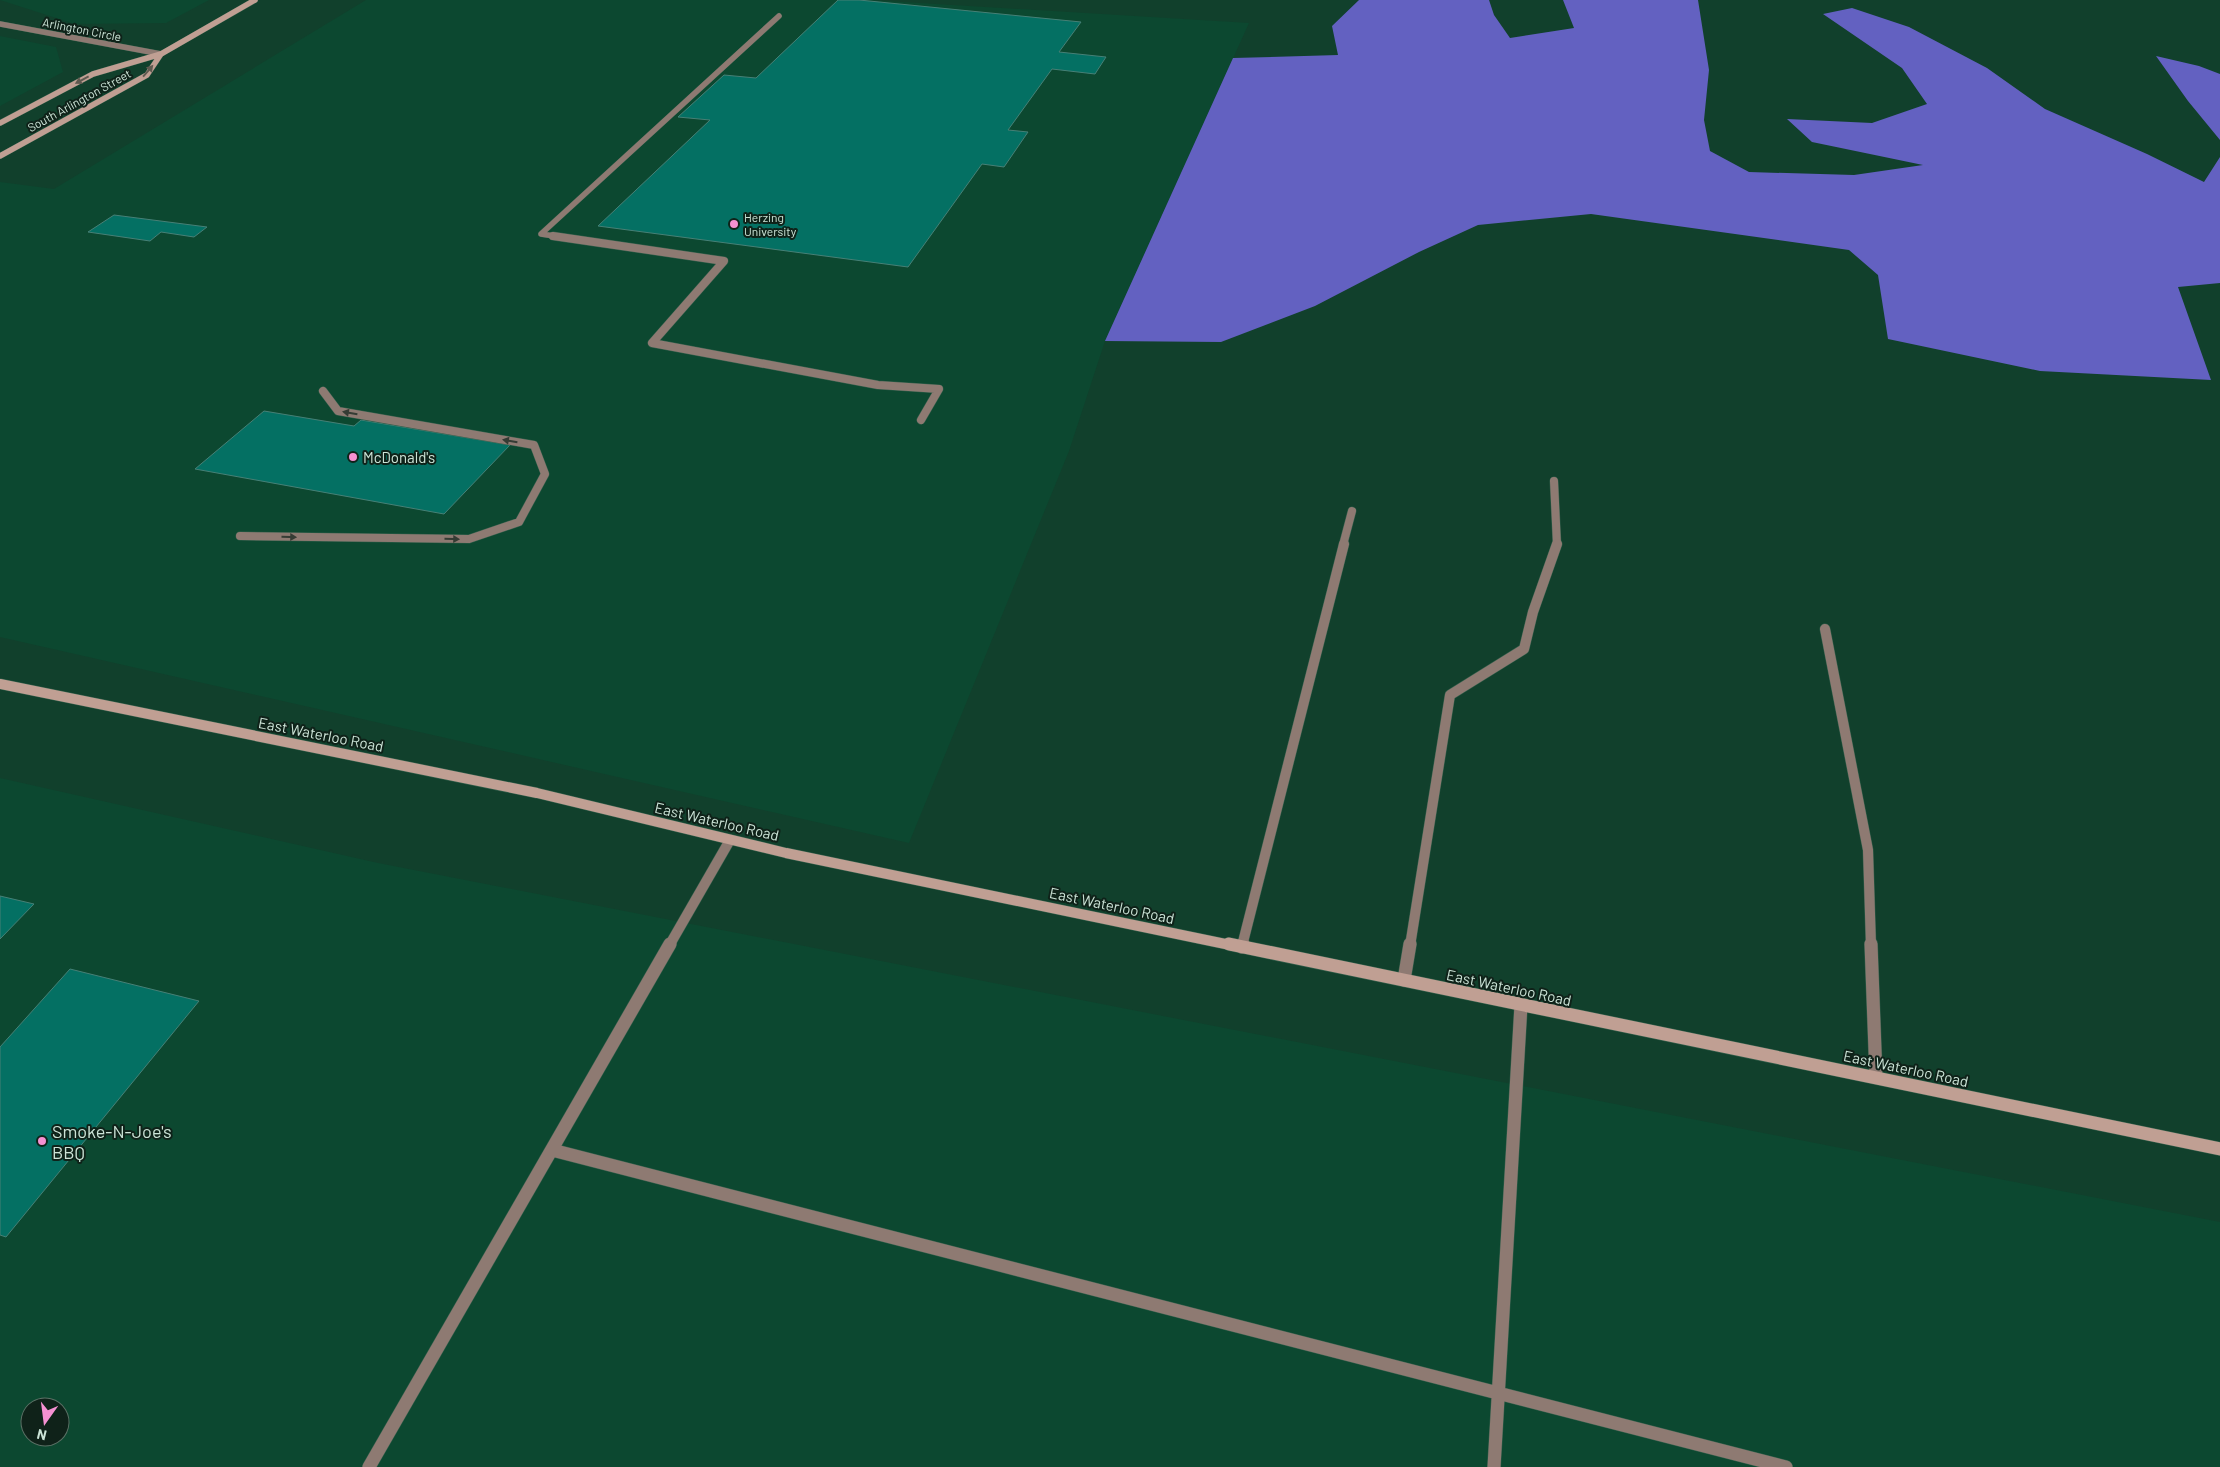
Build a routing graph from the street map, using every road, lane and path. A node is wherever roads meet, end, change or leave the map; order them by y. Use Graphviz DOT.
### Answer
graph roads {
  1 [pos="255,0"];
  2 [pos="778,16"];
  3 [pos="0,24"];
  4 [pos="161,54"];
  5 [pos="0,123"];
  6 [pos="0,156"];
  7 [pos="322,391"];
  8 [pos="921,420"];
  9 [pos="1554,482"];
  10 [pos="1352,511"];
  11 [pos="240,536"];
  12 [pos="1825,629"];
  13 [pos="0,684"];
  14 [pos="730,840"];
  15 [pos="1242,947"];
  16 [pos="1404,980"];
  17 [pos="1521,1005"];
  18 [pos="1876,1077"];
  19 [pos="2220,1149"];
  20 [pos="552,1150"];
  21 [pos="1499,1393"];
  22 [pos="369,1467"];
  23 [pos="1494,1467"];
  24 [pos="1786,1467"];
  1 -- 4 [label="main road, South Arlington Street"];
  2 -- 8 [label="street"];
  3 -- 4 [label="street, Arlington Circle"];
  4 -- 5 [label="main road, South Arlington Street, one-way"];
  6 -- 4 [label="main road, South Arlington Street, one-way"];
  11 -- 7 [label="street, one-way"];
  9 -- 16 [label="street"];
  10 -- 15 [label="street"];
  12 -- 18 [label="street"];
  13 -- 14 [label="main road, East Waterloo Road"];
  14 -- 15 [label="main road, East Waterloo Road"];
  14 -- 20 [label="street"];
  15 -- 16 [label="main road, East Waterloo Road"];
  16 -- 17 [label="main road, East Waterloo Road"];
  17 -- 18 [label="main road, East Waterloo Road"];
  17 -- 21 [label="street"];
  18 -- 19 [label="main road, East Waterloo Road"];
  20 -- 21 [label="street"];
  20 -- 22 [label="street"];
  21 -- 23 [label="street"];
  21 -- 24 [label="street"];
}
